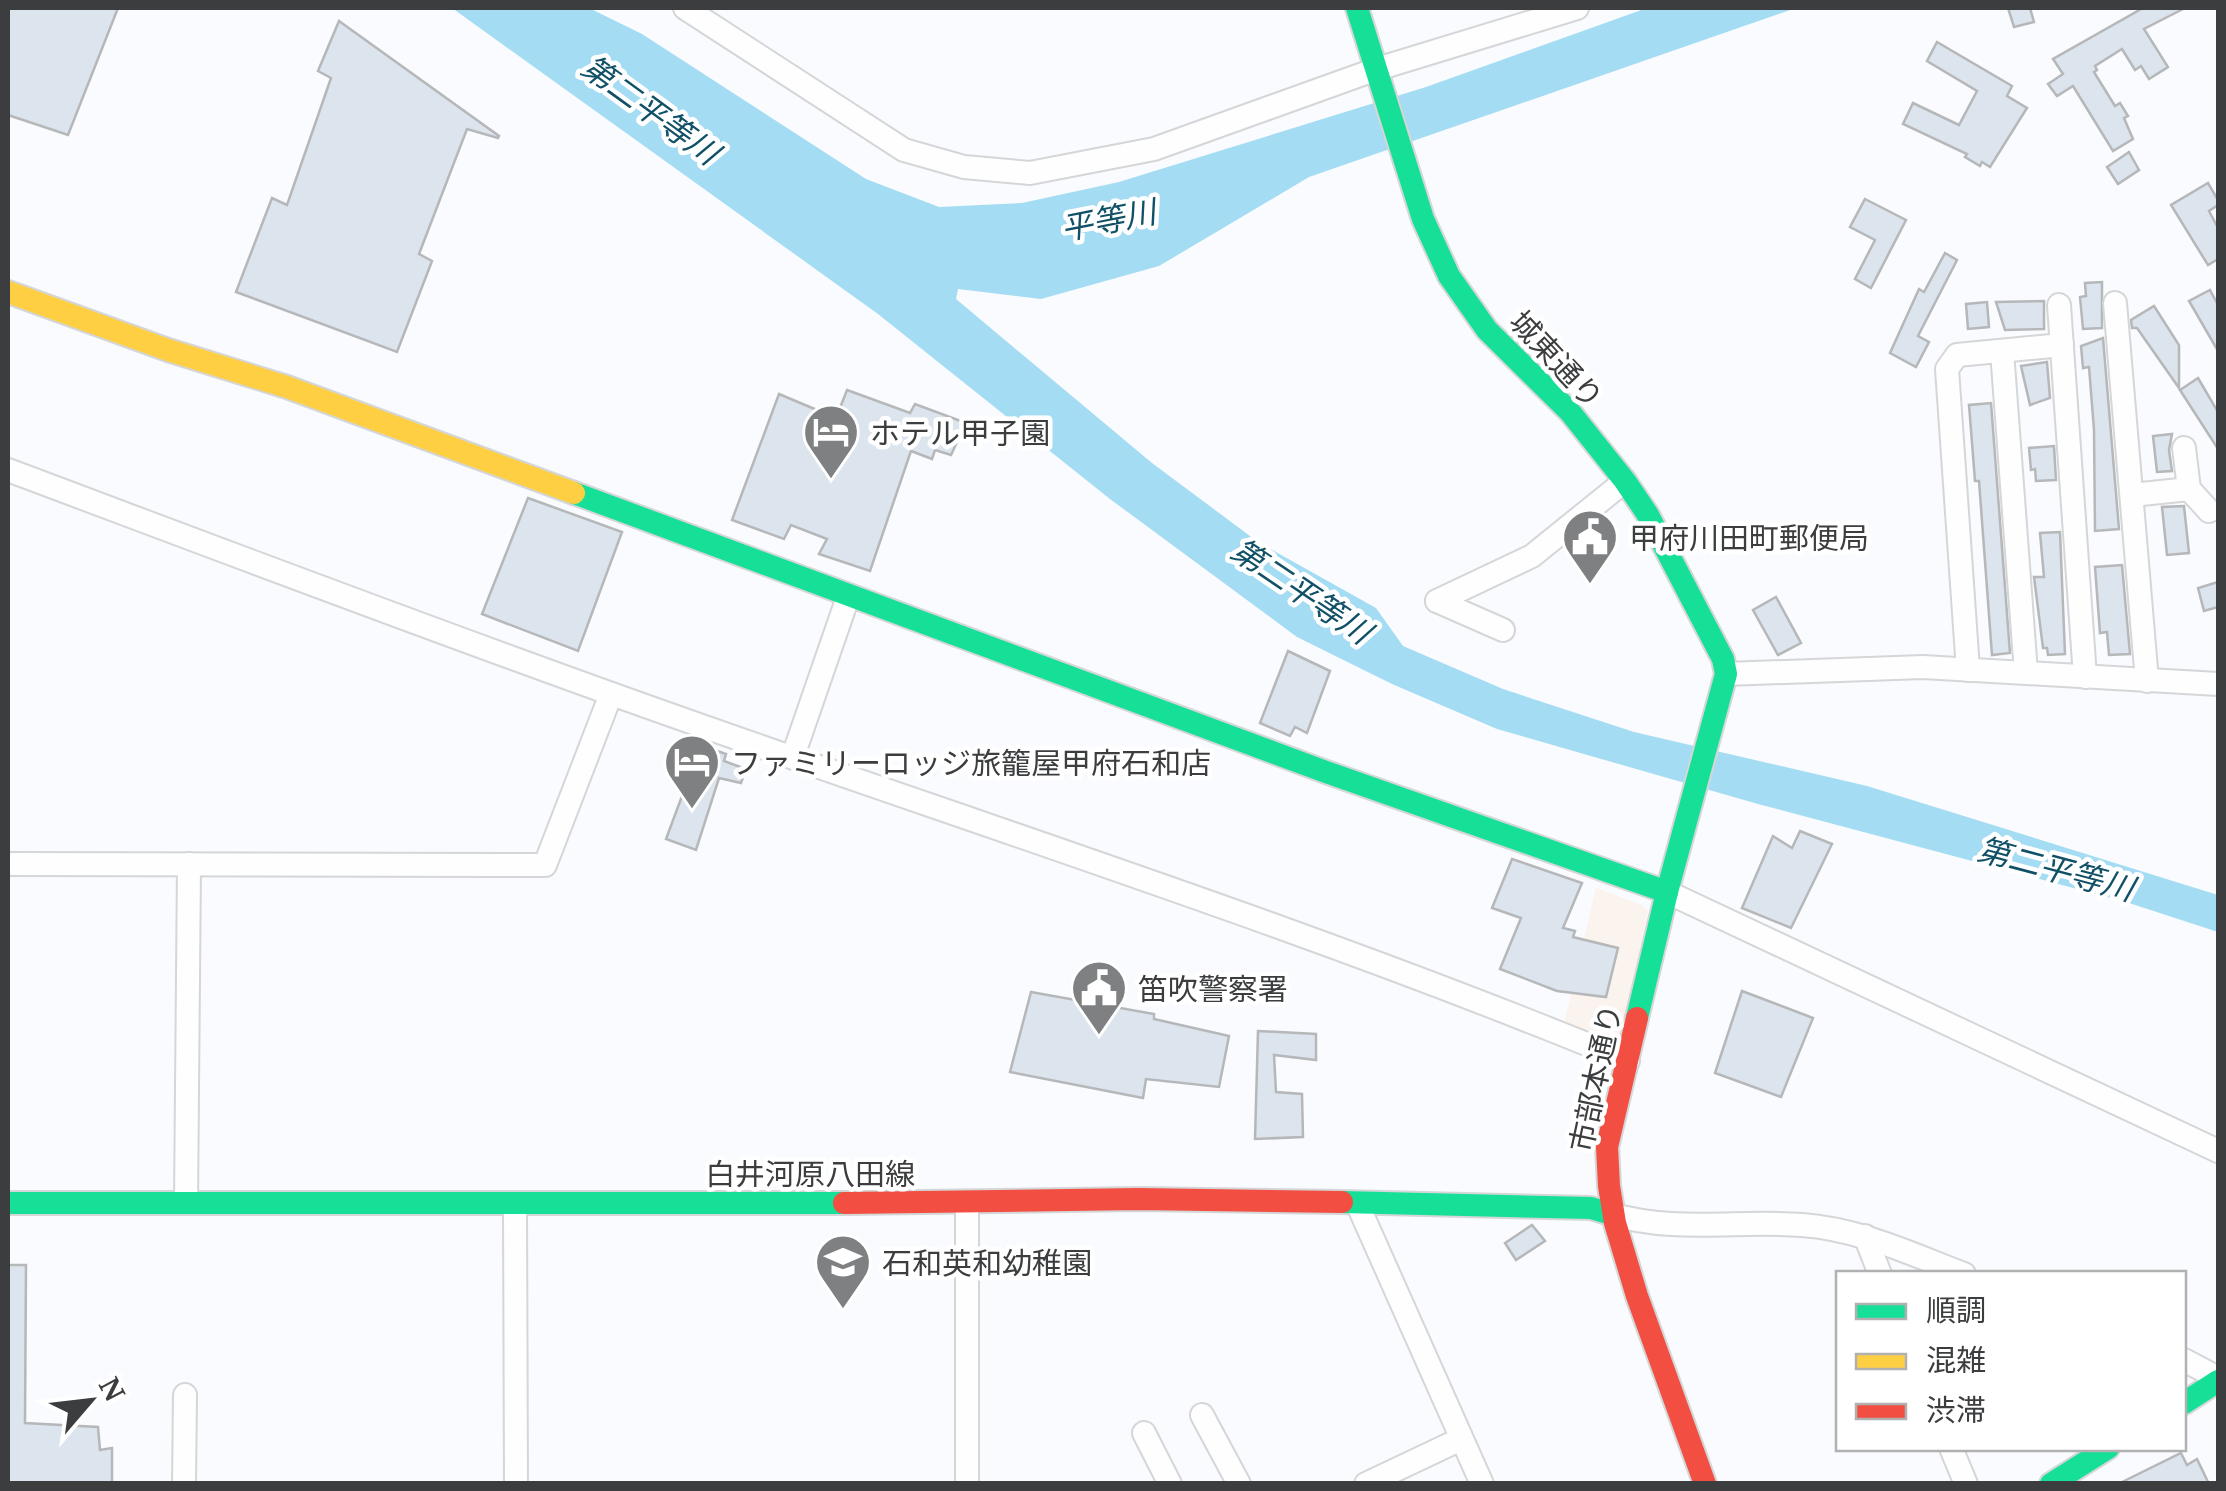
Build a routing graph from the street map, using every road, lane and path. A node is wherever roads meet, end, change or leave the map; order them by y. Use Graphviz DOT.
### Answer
graph roads {
  1 [pos="685,8"];
  2 [pos="1357,8"];
  3 [pos="1577,8"];
  4 [pos="1376,76"];
  5 [pos="8,292"];
  6 [pos="2115,303"];
  7 [pos="2058,305"];
  8 [pos="2062,345"];
  9 [pos="2002,351"];
  10 [pos="2184,448"];
  11 [pos="8,470"];
  12 [pos="1625,481"];
  13 [pos="2188,490"];
  14 [pos="2132,495"];
  15 [pos="2209,511"];
  16 [pos="848,597"];
  17 [pos="1503,630"];
  18 [pos="1968,670"];
  19 [pos="2026,673"];
  20 [pos="1726,674"];
  21 [pos="2085,677"];
  22 [pos="2147,681"];
  23 [pos="2218,684"];
  24 [pos="611,694"];
  25 [pos="793,756"];
  26 [pos="8,864"];
  27 [pos="189,864"];
  28 [pos="1667,892"];
  29 [pos="1628,1062"];
  30 [pos="2218,1151"];
  31 [pos="8,1203"];
  32 [pos="186,1203"];
  33 [pos="967,1203"];
  34 [pos="1357,1203"];
  35 [pos="515,1204"];
  36 [pos="1611,1214"];
  37 [pos="1865,1236"];
  38 [pos="1879,1271"];
  39 [pos="1956,1271"];
  40 [pos="2186,1361"];
  41 [pos="2218,1380"];
  42 [pos="185,1395"];
  43 [pos="2186,1401"];
  44 [pos="1202,1415"];
  45 [pos="1144,1433"];
  46 [pos="1461,1439"];
  47 [pos="1953,1451"];
  48 [pos="2103,1451"];
  49 [pos="184,1484"];
  50 [pos="516,1484"];
  51 [pos="967,1484"];
  52 [pos="1170,1484"];
  53 [pos="1238,1484"];
  54 [pos="1366,1484"];
  55 [pos="1482,1484"];
  56 [pos="1705,1484"];
  57 [pos="1966,1484"];
  58 [pos="2051,1484"];
  1 -- 4 [label="street"];
  2 -- 4 [label="main road, 城東通り"];
  3 -- 4 [label="street"];
  4 -- 12 [label="main road, 城東通り"];
  5 -- 16 [label="main road"];
  6 -- 14 [label="street"];
  7 -- 8 [label="street"];
  8 -- 9 [label="street"];
  8 -- 21 [label="street"];
  9 -- 18 [label="street"];
  9 -- 19 [label="street"];
  10 -- 13 [label="street"];
  11 -- 24 [label="street"];
  12 -- 17 [label="street"];
  12 -- 20 [label="main road, 城東通り"];
  13 -- 14 [label="street"];
  13 -- 15 [label="street"];
  14 -- 22 [label="street"];
  16 -- 25 [label="street"];
  16 -- 28 [label="main road"];
  18 -- 19 [label="street"];
  18 -- 20 [label="street"];
  19 -- 21 [label="street"];
  20 -- 28 [label="main road, 市部本通り"];
  21 -- 22 [label="street"];
  22 -- 23 [label="street"];
  24 -- 25 [label="street"];
  24 -- 27 [label="street"];
  25 -- 29 [label="street"];
  26 -- 27 [label="street"];
  27 -- 32 [label="street"];
  28 -- 29 [label="main road, 市部本通り"];
  28 -- 30 [label="street"];
  29 -- 36 [label="main road, 市部本通り"];
  31 -- 32 [label="main road, 白井河原八田線"];
  32 -- 35 [label="main road, 白井河原八田線"];
  33 -- 34 [label="main road, 白井河原八田線"];
  33 -- 35 [label="main road, 白井河原八田線"];
  33 -- 51 [label="street"];
  34 -- 36 [label="main road, 白井河原八田線"];
  34 -- 46 [label="street"];
  35 -- 50 [label="street"];
  36 -- 37 [label="street"];
  36 -- 56 [label="main road, 市部本通り"];
  37 -- 38 [label="street"];
  37 -- 39 [label="street"];
  40 -- 41 [label="street"];
  41 -- 43 [label="main road"];
  42 -- 49 [label="street"];
  44 -- 53 [label="street"];
  45 -- 52 [label="street"];
  46 -- 54 [label="street"];
  46 -- 55 [label="street"];
  47 -- 57 [label="street"];
  48 -- 58 [label="main road"];
}
